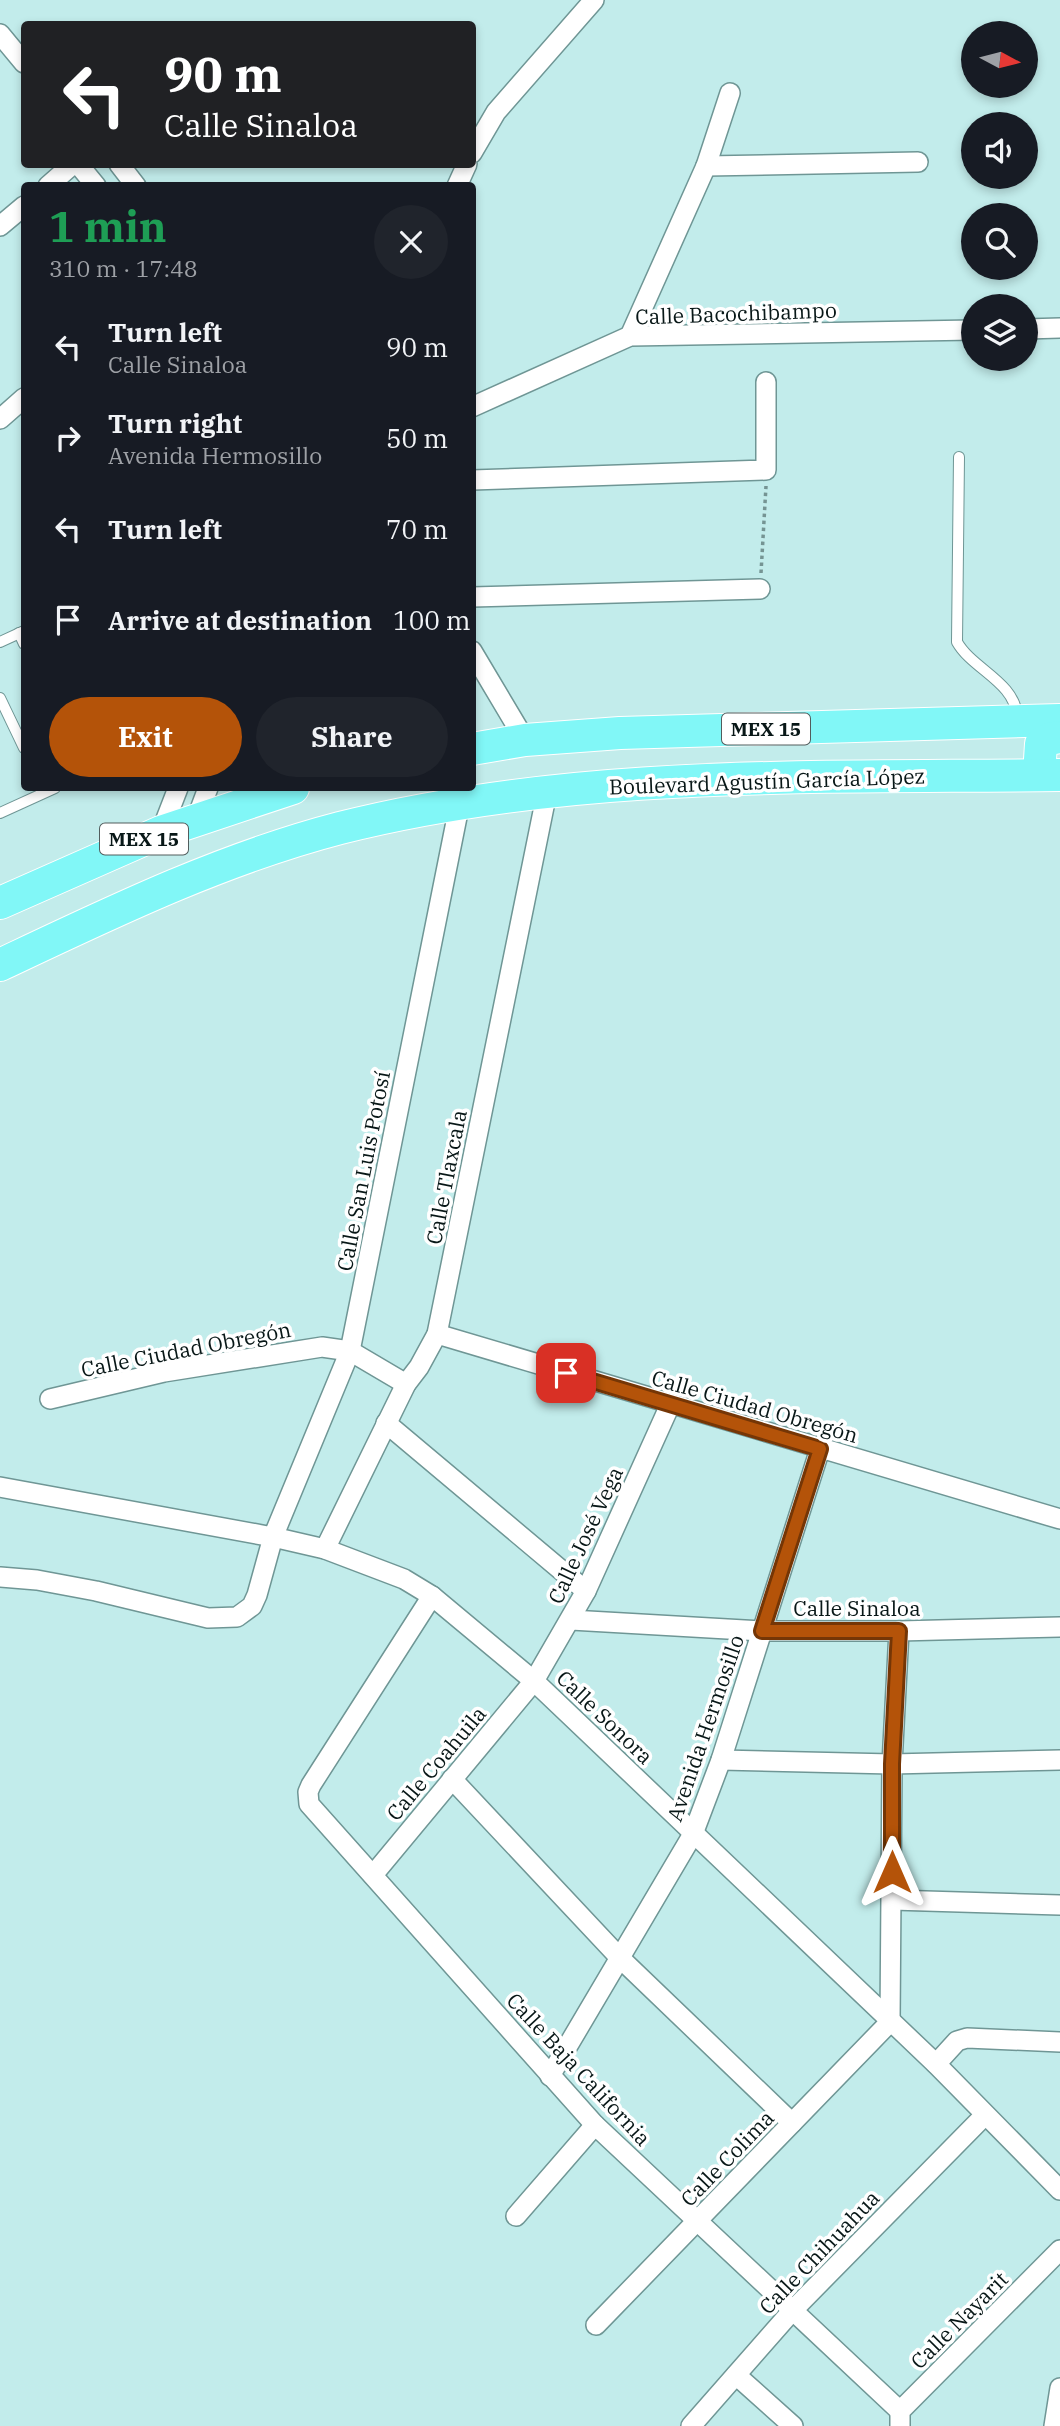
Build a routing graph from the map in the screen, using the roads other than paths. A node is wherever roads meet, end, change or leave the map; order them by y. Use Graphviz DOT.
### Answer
graph roads {
  1 [pos="594,0"];
  2 [pos="0,34"];
  3 [pos="21,59"];
  4 [pos="730,93"];
  5 [pos="476,146"];
  6 [pos="918,162"];
  7 [pos="706,166"];
  8 [pos="71,168"];
  9 [pos="80,168"];
  10 [pos="122,168"];
  11 [pos="53,182"];
  12 [pos="92,182"];
  13 [pos="133,182"];
  14 [pos="21,208"];
  15 [pos="0,226"];
  16 [pos="1060,328"];
  17 [pos="1038,329"];
  18 [pos="961,330"];
  19 [pos="630,336"];
  20 [pos="766,382"];
  21 [pos="21,401"];
  22 [pos="476,405"];
  23 [pos="0,419"];
  24 [pos="959,457"];
  25 [pos="476,480"];
  26 [pos="760,589"];
  27 [pos="476,597"];
  28 [pos="21,632"];
  29 [pos="0,642"];
  30 [pos="476,658"];
  31 [pos="0,698"];
  32 [pos="1060,720"];
  33 [pos="1017,721"];
  34 [pos="1060,737"];
  35 [pos="525,740"];
  36 [pos="21,742"];
  37 [pos="476,748"];
  38 [pos="1050,775"];
  39 [pos="44,791"];
  40 [pos="177,791"];
  41 [pos="207,791"];
  42 [pos="284,791"];
  43 [pos="547,792"];
  44 [pos="460,802"];
  45 [pos="0,813"];
  46 [pos="196,820"];
  47 [pos="161,832"];
  48 [pos="0,903"];
  49 [pos="0,965"];
  50 [pos="437,1334"];
  51 [pos="350,1351"];
  52 [pos="405,1384"];
  53 [pos="50,1399"];
  54 [pos="670,1405"];
  55 [pos="386,1423"];
  56 [pos="820,1449"];
  57 [pos="0,1487"];
  58 [pos="1060,1519"];
  59 [pos="273,1537"];
  60 [pos="325,1549"];
  61 [pos="0,1577"];
  62 [pos="586,1591"];
  63 [pos="432,1596"];
  64 [pos="571,1620"];
  65 [pos="1060,1627"];
  66 [pos="762,1631"];
  67 [pos="899,1631"];
  68 [pos="534,1681"];
  69 [pos="721,1760"];
  70 [pos="1060,1760"];
  71 [pos="892,1764"];
  72 [pos="452,1779"];
  73 [pos="694,1834"];
  74 [pos="373,1875"];
  75 [pos="892,1900"];
  76 [pos="1060,1905"];
  77 [pos="620,1958"];
  78 [pos="890,2022"];
  79 [pos="1060,2042"];
  80 [pos="936,2064"];
  81 [pos="550,2076"];
  82 [pos="985,2115"];
  83 [pos="792,2123"];
  84 [pos="595,2125"];
  85 [pos="1060,2190"];
  86 [pos="516,2216"];
  87 [pos="698,2220"];
  88 [pos="1060,2250"];
  89 [pos="792,2311"];
  90 [pos="596,2325"];
  91 [pos="736,2375"];
  92 [pos="1060,2388"];
  93 [pos="900,2419"];
  94 [pos="691,2426"];
  95 [pos="793,2426"];
  96 [pos="1054,2426"];
  1 -- 5 [label="street"];
  2 -- 3 [label="street"];
  4 -- 7 [label="street"];
  6 -- 7 [label="street"];
  7 -- 19 [label="street"];
  8 -- 11 [label="street"];
  9 -- 12 [label="street"];
  10 -- 13 [label="street"];
  14 -- 15 [label="street"];
  16 -- 17 [label="street"];
  18 -- 19 [label="street, Calle Bacochibampo"];
  19 -- 22 [label="street, Calle Bacochibampo"];
  20 -- 25 [label="street"];
  21 -- 23 [label="street"];
  24 -- 33 [label="lane"];
  26 -- 27 [label="street"];
  28 -- 29 [label="lane"];
  30 -- 35 [label="street"];
  31 -- 36 [label="lane"];
  32 -- 33 [label="main road, MEX 15"];
  33 -- 35 [label="main road, MEX 15"];
  34 -- 38 [label="main road"];
  35 -- 37 [label="main road, MEX 15"];
  38 -- 43 [label="main road, Boulevard Agustín García López / MEX 15"];
  39 -- 45 [label="lane"];
  40 -- 47 [label="street"];
  41 -- 46 [label="street"];
  42 -- 46 [label="main road, MEX 15"];
  43 -- 44 [label="main road, Boulevard Agustín García López / MEX 15"];
  43 -- 50 [label="street, Calle Tlaxcala"];
  44 -- 49 [label="main road, Boulevard Agustín García López / MEX 15"];
  44 -- 51 [label="street, Calle San Luis Potosí"];
  46 -- 47 [label="main road, MEX 15"];
  47 -- 48 [label="main road, MEX 15"];
  50 -- 52 [label="street, Calle Tlaxcala"];
  50 -- 54 [label="street, Calle Ciudad Obregón"];
  51 -- 52 [label="street, Calle Ciudad Obregón"];
  51 -- 53 [label="street, Calle Ciudad Obregón"];
  51 -- 59 [label="street, Calle San Luis Potosí"];
  52 -- 55 [label="street, Calle Tlaxcala"];
  54 -- 56 [label="street, Calle Ciudad Obregón"];
  54 -- 62 [label="street, Calle José Vega"];
  55 -- 60 [label="street, Calle Tlaxcala"];
  55 -- 62 [label="street"];
  56 -- 58 [label="street, Calle Ciudad Obregón"];
  56 -- 66 [label="street, Avenida Hermosillo"];
  57 -- 59 [label="street, Calle Sonora"];
  59 -- 60 [label="street, Calle Sonora"];
  59 -- 61 [label="street, Calle San Luis Potosí"];
  60 -- 63 [label="street, Calle Sonora"];
  62 -- 64 [label="street, Calle José Vega"];
  63 -- 68 [label="street, Calle Sonora"];
  63 -- 74 [label="street, Calle Baja California"];
  64 -- 66 [label="street, Calle Sinaloa"];
  64 -- 68 [label="street, Calle José Vega"];
  65 -- 67 [label="street, Calle Sinaloa"];
  66 -- 67 [label="street, Calle Sinaloa"];
  66 -- 69 [label="street, Avenida Hermosillo"];
  67 -- 71 [label="street"];
  68 -- 72 [label="street, Calle Coahuila"];
  68 -- 73 [label="street, Calle Sonora"];
  69 -- 71 [label="street"];
  69 -- 73 [label="street, Avenida Hermosillo"];
  70 -- 71 [label="street"];
  71 -- 75 [label="street"];
  72 -- 74 [label="street, Calle Coahuila"];
  72 -- 77 [label="street"];
  73 -- 77 [label="street, Avenida Hermosillo"];
  73 -- 78 [label="street, Calle Sonora"];
  74 -- 81 [label="street, Calle Baja California"];
  75 -- 76 [label="street"];
  75 -- 78 [label="street"];
  77 -- 81 [label="street, Avenida Hermosillo"];
  77 -- 83 [label="street"];
  78 -- 80 [label="street, Calle Sonora"];
  78 -- 83 [label="street, Calle Colima"];
  79 -- 80 [label="street"];
  80 -- 82 [label="street, Calle Sonora"];
  81 -- 84 [label="street, Calle Baja California"];
  82 -- 85 [label="street, Calle Sonora"];
  82 -- 89 [label="street, Calle Chihuahua"];
  83 -- 87 [label="street, Calle Colima"];
  84 -- 86 [label="street"];
  84 -- 87 [label="street, Calle Baja California"];
  87 -- 89 [label="street, Calle Baja California"];
  87 -- 90 [label="street, Calle Colima"];
  88 -- 93 [label="street, Calle Nayarit"];
  89 -- 91 [label="street, Calle Chihuahua"];
  89 -- 93 [label="street, Calle Baja California"];
  91 -- 94 [label="street, Calle Chihuahua"];
  91 -- 95 [label="street"];
  92 -- 96 [label="street"];
}
